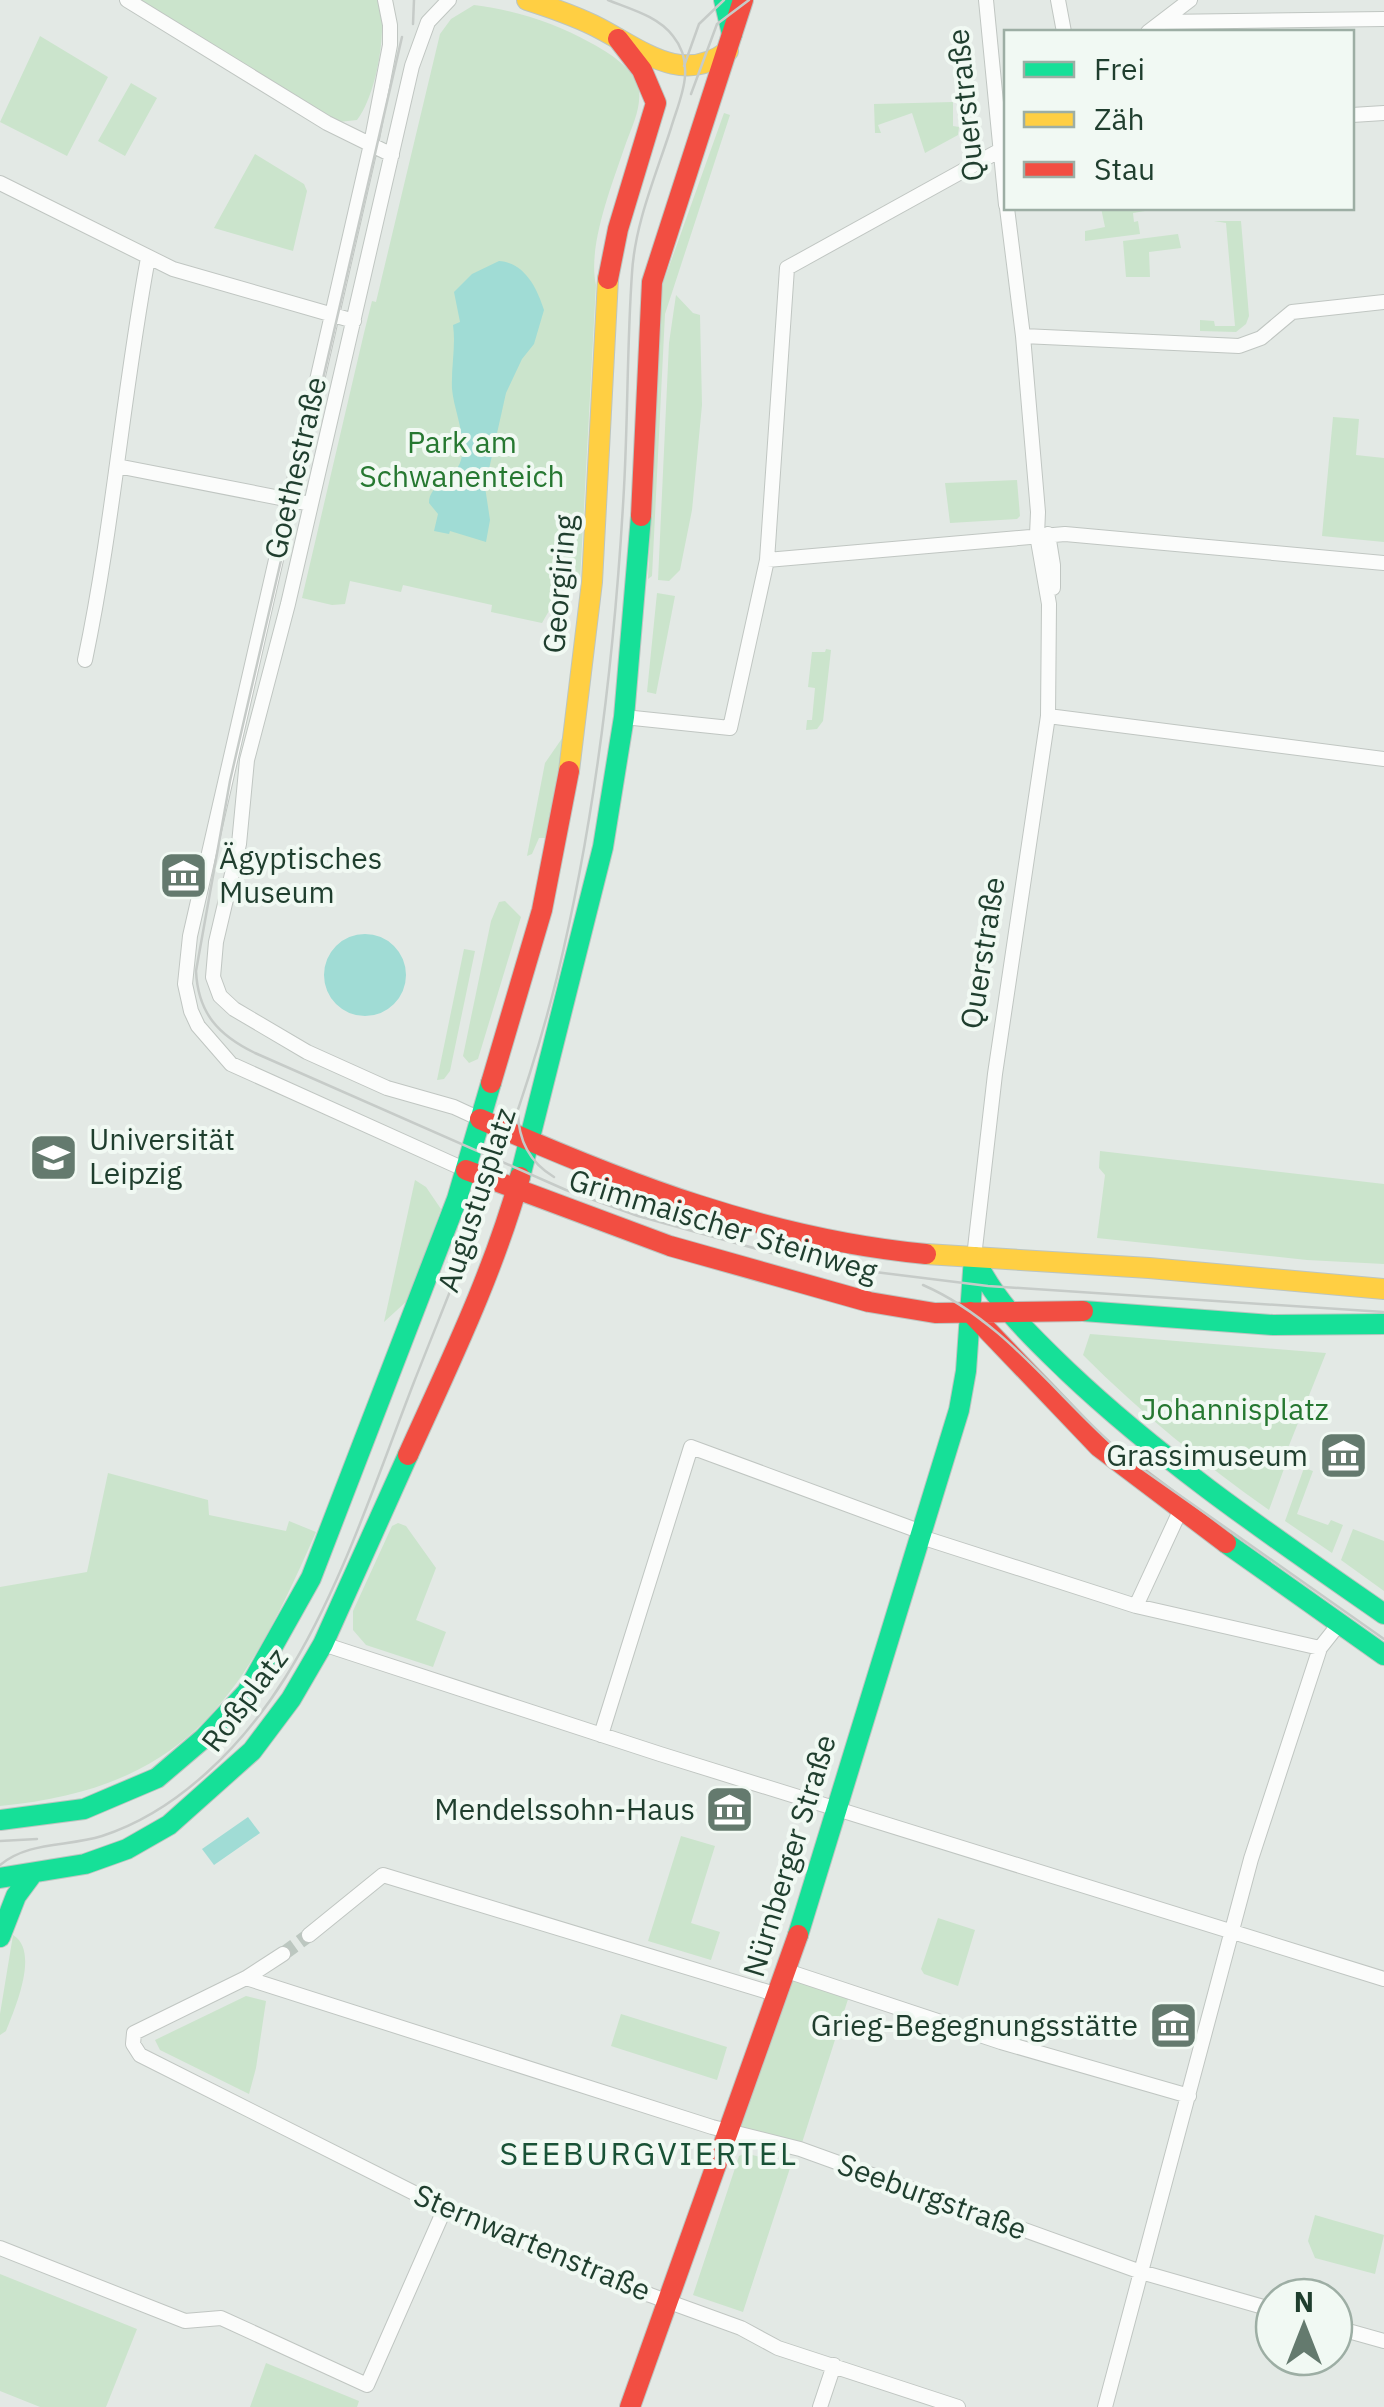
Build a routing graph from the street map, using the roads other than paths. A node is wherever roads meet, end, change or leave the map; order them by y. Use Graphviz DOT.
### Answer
graph roads {
  1 [pos="126,0"];
  2 [pos="385,0"];
  3 [pos="449,0"];
  4 [pos="527,0"];
  5 [pos="724,0"];
  6 [pos="743,0"];
  7 [pos="986,0"];
  8 [pos="1058,0"];
  9 [pos="1190,0"];
  10 [pos="1384,19"];
  11 [pos="1162,22"];
  12 [pos="1064,30"];
  13 [pos="1151,30"];
  14 [pos="618,39"];
  15 [pos="730,46"];
  16 [pos="1384,113"];
  17 [pos="1354,115"];
  18 [pos="371,144"];
  19 [pos="1004,150"];
  20 [pos="392,154"];
  21 [pos="0,183"];
  22 [pos="1008,210"];
  23 [pos="148,258"];
  24 [pos="1384,302"];
  25 [pos="331,315"];
  26 [pos="354,320"];
  27 [pos="1024,336"];
  28 [pos="116,466"];
  29 [pos="289,499"];
  30 [pos="312,504"];
  31 [pos="1042,535"];
  32 [pos="766,560"];
  33 [pos="1384,563"];
  34 [pos="85,660"];
  35 [pos="1048,716"];
  36 [pos="624,717"];
  37 [pos="1384,760"];
  38 [pos="242,811"];
  39 [pos="542,910"];
  40 [pos="190,936"];
  41 [pos="480,1119"];
  42 [pos="529,1141"];
  43 [pos="466,1170"];
  44 [pos="516,1191"];
  45 [pos="974,1257"];
  46 [pos="1384,1289"];
  47 [pos="1007,1310"];
  48 [pos="970,1312"];
  49 [pos="1384,1324"];
  50 [pos="370,1426"];
  51 [pos="396,1485"];
  52 [pos="1180,1511"];
  53 [pos="918,1534"];
  54 [pos="1136,1606"];
  55 [pos="1384,1614"];
  56 [pos="1340,1624"];
  57 [pos="322,1644"];
  58 [pos="1320,1648"];
  59 [pos="1384,1655"];
  60 [pos="601,1735"];
  61 [pos="837,1809"];
  62 [pos="0,1820"];
  63 [pos="33,1873"];
  64 [pos="0,1878"];
  65 [pos="1232,1932"];
  66 [pos="309,1935"];
  67 [pos="0,1937"];
  68 [pos="283,1954"];
  69 [pos="787,1970"];
  70 [pos="246,1978"];
  71 [pos="1384,1979"];
  72 [pos="778,1996"];
  73 [pos="1189,2096"];
  74 [pos="731,2130"];
  75 [pos="445,2208"];
  76 [pos="0,2248"];
  77 [pos="1140,2272"];
  78 [pos="668,2301"];
  79 [pos="1254,2304"];
  80 [pos="1354,2333"];
  81 [pos="1384,2341"];
  82 [pos="834,2366"];
  83 [pos="630,2407"];
  84 [pos="820,2407"];
  85 [pos="958,2407"];
  86 [pos="1105,2407"];
  1 -- 18 [label="street"];
  2 -- 18 [label="street, Goethestraße"];
  3 -- 20 [label="street, Goethestraße"];
  4 -- 14 [label="main road"];
  5 -- 15 [label="main road"];
  6 -- 15 [label="main road"];
  7 -- 19 [label="street, Querstraße"];
  8 -- 12 [label="street"];
  9 -- 11 [label="street"];
  10 -- 11 [label="street"];
  11 -- 13 [label="street"];
  14 -- 15 [label="main road"];
  14 -- 39 [label="main road, Georgiring"];
  15 -- 36 [label="main road"];
  16 -- 17 [label="street"];
  18 -- 20 [label="street"];
  18 -- 25 [label="street, Goethestraße"];
  19 -- 32 [label="street"];
  20 -- 26 [label="street, Goethestraße"];
  21 -- 23 [label="street"];
  22 -- 27 [label="street, Querstraße"];
  23 -- 25 [label="street"];
  23 -- 28 [label="street"];
  24 -- 27 [label="street"];
  25 -- 26 [label="street"];
  25 -- 29 [label="street, Goethestraße"];
  26 -- 30 [label="street, Goethestraße"];
  27 -- 31 [label="street, Querstraße"];
  28 -- 29 [label="street"];
  28 -- 34 [label="street"];
  29 -- 30 [label="street"];
  29 -- 40 [label="street, Goethestraße"];
  30 -- 38 [label="street, Goethestraße"];
  31 -- 32 [label="street"];
  31 -- 33 [label="street"];
  31 -- 35 [label="street, Querstraße"];
  32 -- 36 [label="street"];
  35 -- 37 [label="street"];
  35 -- 45 [label="street, Querstraße"];
  36 -- 42 [label="main road, Augustusplatz"];
  38 -- 41 [label="street, Augustusplatz"];
  39 -- 41 [label="main road, Augustusplatz"];
  40 -- 43 [label="street, Augustusplatz"];
  41 -- 42 [label="main road, Grimmaischer Steinweg"];
  41 -- 43 [label="main road, Augustusplatz"];
  42 -- 44 [label="main road, Augustusplatz"];
  42 -- 45 [label="main road, Grimmaischer Steinweg"];
  43 -- 44 [label="main road, Grimmaischer Steinweg"];
  43 -- 50 [label="main road, Augustusplatz"];
  44 -- 48 [label="main road, Grimmaischer Steinweg"];
  44 -- 51 [label="main road, Augustusplatz"];
  45 -- 46 [label="main road"];
  45 -- 47 [label="main road"];
  45 -- 48 [label="main road, Querstraße"];
  47 -- 48 [label="main road"];
  47 -- 49 [label="main road"];
  47 -- 55 [label="main road"];
  48 -- 52 [label="main road"];
  48 -- 53 [label="main road, Nürnberger Straße"];
  50 -- 62 [label="main road, Roßplatz"];
  51 -- 57 [label="main road, Roßplatz"];
  52 -- 54 [label="street"];
  52 -- 56 [label="main road"];
  53 -- 54 [label="street"];
  53 -- 60 [label="street"];
  53 -- 61 [label="main road, Nürnberger Straße"];
  54 -- 58 [label="street"];
  56 -- 58 [label="street"];
  56 -- 59 [label="main road"];
  57 -- 60 [label="street"];
  57 -- 63 [label="main road, Roßplatz"];
  58 -- 65 [label="street"];
  60 -- 61 [label="street"];
  61 -- 65 [label="street"];
  61 -- 69 [label="main road, Nürnberger Straße"];
  63 -- 64 [label="main road, Roßplatz"];
  63 -- 67 [label="main road"];
  65 -- 71 [label="street"];
  65 -- 73 [label="street"];
  66 -- 72 [label="street"];
  68 -- 70 [label="street"];
  69 -- 72 [label="main road, Nürnberger Straße"];
  69 -- 73 [label="street"];
  70 -- 74 [label="street, Seeburgstraße"];
  70 -- 75 [label="street, Sternwartenstraße"];
  72 -- 74 [label="main road, Nürnberger Straße"];
  73 -- 77 [label="street"];
  74 -- 77 [label="street, Seeburgstraße"];
  74 -- 78 [label="main road, Nürnberger Straße"];
  75 -- 76 [label="street"];
  75 -- 78 [label="street, Sternwartenstraße"];
  77 -- 79 [label="street, Seeburgstraße"];
  77 -- 86 [label="street"];
  78 -- 82 [label="street, Sternwartenstraße"];
  78 -- 83 [label="main road, Nürnberger Straße"];
  80 -- 81 [label="street"];
  82 -- 84 [label="street"];
  82 -- 85 [label="street, Sternwartenstraße"];
}
